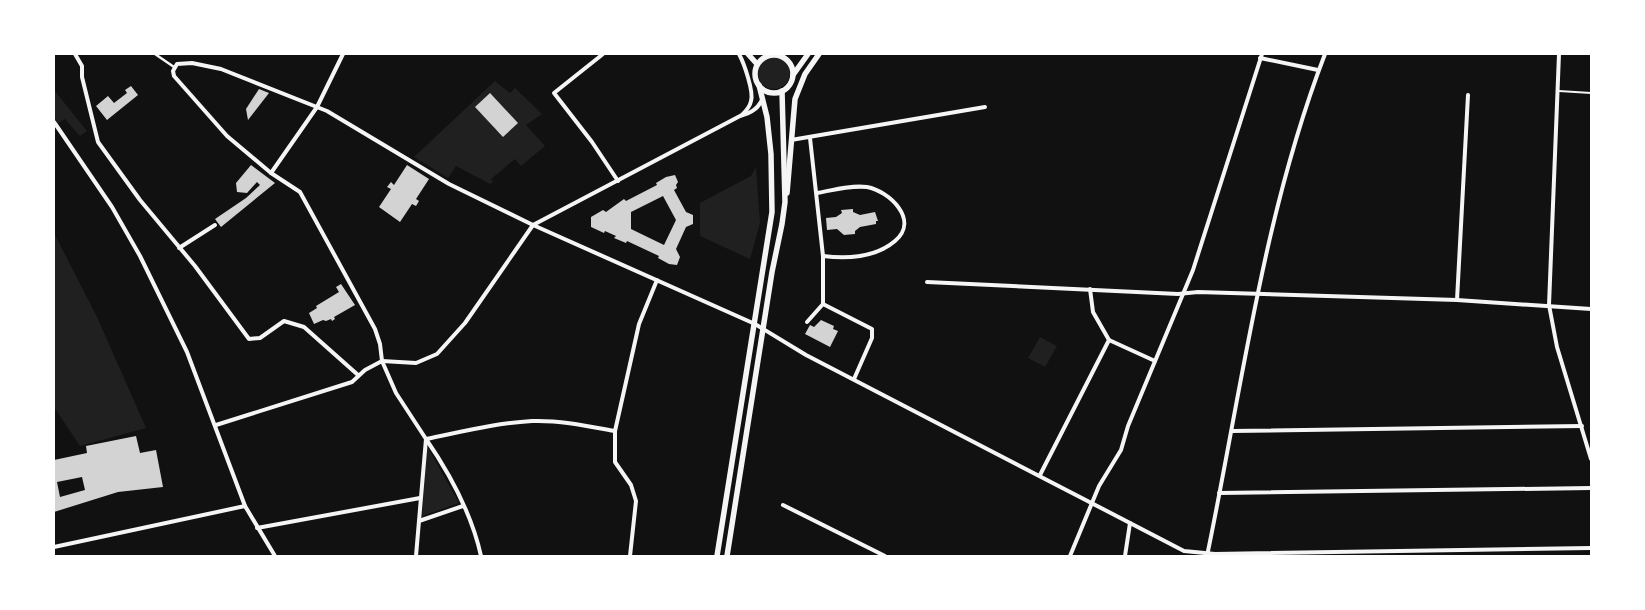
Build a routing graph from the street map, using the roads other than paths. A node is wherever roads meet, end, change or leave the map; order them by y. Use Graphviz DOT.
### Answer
graph roads {
  1 [pos="75,54"];
  2 [pos="155,54"];
  3 [pos="343,54"];
  4 [pos="603,54"];
  5 [pos="739,54"];
  6 [pos="748,54"];
  7 [pos="793,54"];
  8 [pos="808,54"];
  9 [pos="819,54"];
  10 [pos="1325,54"];
  11 [pos="1559,54"];
  12 [pos="765,55"];
  13 [pos="1261,56"];
  14 [pos="785,58"];
  15 [pos="757,64"];
  16 [pos="174,67"];
  17 [pos="1318,70"];
  18 [pos="793,75"];
  19 [pos="759,85"];
  20 [pos="782,91"];
  21 [pos="1558,91"];
  22 [pos="1591,93"];
  23 [pos="1468,95"];
  24 [pos="762,100"];
  25 [pos="317,106"];
  26 [pos="985,107"];
  27 [pos="740,116"];
  28 [pos="54,122"];
  29 [pos="810,138"];
  30 [pos="791,140"];
  31 [pos="271,173"];
  32 [pos="618,181"];
  33 [pos="818,193"];
  34 [pos="785,202"];
  35 [pos="215,225"];
  36 [pos="533,225"];
  37 [pos="179,248"];
  38 [pos="823,256"];
  39 [pos="657,280"];
  40 [pos="927,282"];
  41 [pos="1090,289"];
  42 [pos="1183,294"];
  43 [pos="1258,294"];
  44 [pos="1457,300"];
  45 [pos="823,304"];
  46 [pos="1549,305"];
  47 [pos="1591,309"];
  48 [pos="807,322"];
  49 [pos="755,324"];
  50 [pos="763,329"];
  51 [pos="1108,340"];
  52 [pos="1155,360"];
  53 [pos="382,361"];
  54 [pos="358,376"];
  55 [pos="854,379"];
  56 [pos="216,425"];
  57 [pos="1582,426"];
  58 [pos="615,431"];
  59 [pos="1232,431"];
  60 [pos="426,439"];
  61 [pos="1591,459"];
  62 [pos="1040,475"];
  63 [pos="1591,488"];
  64 [pos="1220,493"];
  65 [pos="420,498"];
  66 [pos="1092,503"];
  67 [pos="784,505"];
  68 [pos="245,506"];
  69 [pos="463,506"];
  70 [pos="419,521"];
  71 [pos="1130,523"];
  72 [pos="257,528"];
  73 [pos="54,547"];
  74 [pos="1591,548"];
  75 [pos="1208,555"];
  76 [pos="275,556"];
  77 [pos="416,556"];
  78 [pos="481,556"];
  79 [pos="630,556"];
  80 [pos="717,556"];
  81 [pos="727,556"];
  82 [pos="885,556"];
  83 [pos="1070,556"];
  84 [pos="1125,556"];
  1 -- 37 [label="street"];
  2 -- 16 [label="street"];
  3 -- 25 [label="street"];
  4 -- 32 [label="street"];
  5 -- 27 [label="street"];
  6 -- 15 [label="main road"];
  7 -- 14 [label="main road"];
  8 -- 18 [label="main road"];
  9 -- 30 [label="main road"];
  10 -- 17 [label="street"];
  11 -- 21 [label="street"];
  12 -- 14 [label="main road"];
  12 -- 15 [label="main road"];
  13 -- 17 [label="street"];
  13 -- 42 [label="street"];
  14 -- 18 [label="main road"];
  15 -- 19 [label="main road"];
  16 -- 25 [label="street"];
  16 -- 31 [label="street"];
  17 -- 43 [label="street"];
  18 -- 20 [label="main road"];
  19 -- 20 [label="main road"];
  19 -- 24 [label="main road"];
  20 -- 34 [label="main road"];
  21 -- 22 [label="lane"];
  21 -- 46 [label="street"];
  23 -- 44 [label="street"];
  24 -- 27 [label="street"];
  24 -- 49 [label="main road"];
  25 -- 31 [label="street"];
  25 -- 36 [label="street"];
  26 -- 29 [label="street"];
  27 -- 32 [label="street"];
  28 -- 56 [label="street"];
  29 -- 30 [label="street"];
  29 -- 33 [label="street"];
  30 -- 34 [label="main road"];
  31 -- 53 [label="street"];
  32 -- 36 [label="street"];
  33 -- 38 [label="street"];
  33 -- 38 [label="street"];
  34 -- 50 [label="main road"];
  35 -- 37 [label="street"];
  36 -- 39 [label="street"];
  36 -- 53 [label="street"];
  37 -- 54 [label="street"];
  38 -- 45 [label="street"];
  39 -- 49 [label="street"];
  39 -- 58 [label="street"];
  40 -- 41 [label="street"];
  41 -- 42 [label="street"];
  41 -- 51 [label="street"];
  42 -- 43 [label="street"];
  42 -- 52 [label="street"];
  43 -- 44 [label="street"];
  43 -- 59 [label="street"];
  44 -- 46 [label="street"];
  45 -- 48 [label="street"];
  45 -- 55 [label="street"];
  46 -- 47 [label="street"];
  46 -- 57 [label="street"];
  49 -- 50 [label="street"];
  49 -- 80 [label="main road"];
  50 -- 55 [label="street"];
  50 -- 81 [label="main road"];
  51 -- 52 [label="street"];
  51 -- 62 [label="street"];
  52 -- 66 [label="street"];
  53 -- 54 [label="street"];
  53 -- 60 [label="street"];
  54 -- 56 [label="street"];
  55 -- 62 [label="street"];
  56 -- 68 [label="street"];
  57 -- 59 [label="street"];
  57 -- 61 [label="street"];
  58 -- 60 [label="street"];
  58 -- 79 [label="street"];
  59 -- 64 [label="street"];
  60 -- 65 [label="street"];
  60 -- 69 [label="street"];
  62 -- 66 [label="street"];
  63 -- 64 [label="street"];
  64 -- 75 [label="street"];
  65 -- 70 [label="street"];
  65 -- 72 [label="street"];
  66 -- 71 [label="street"];
  66 -- 83 [label="street"];
  67 -- 82 [label="street"];
  68 -- 72 [label="street"];
  68 -- 73 [label="street"];
  69 -- 70 [label="street"];
  69 -- 78 [label="street"];
  70 -- 77 [label="street"];
  71 -- 75 [label="street"];
  71 -- 84 [label="street"];
  72 -- 76 [label="street"];
  74 -- 75 [label="street"];
}
